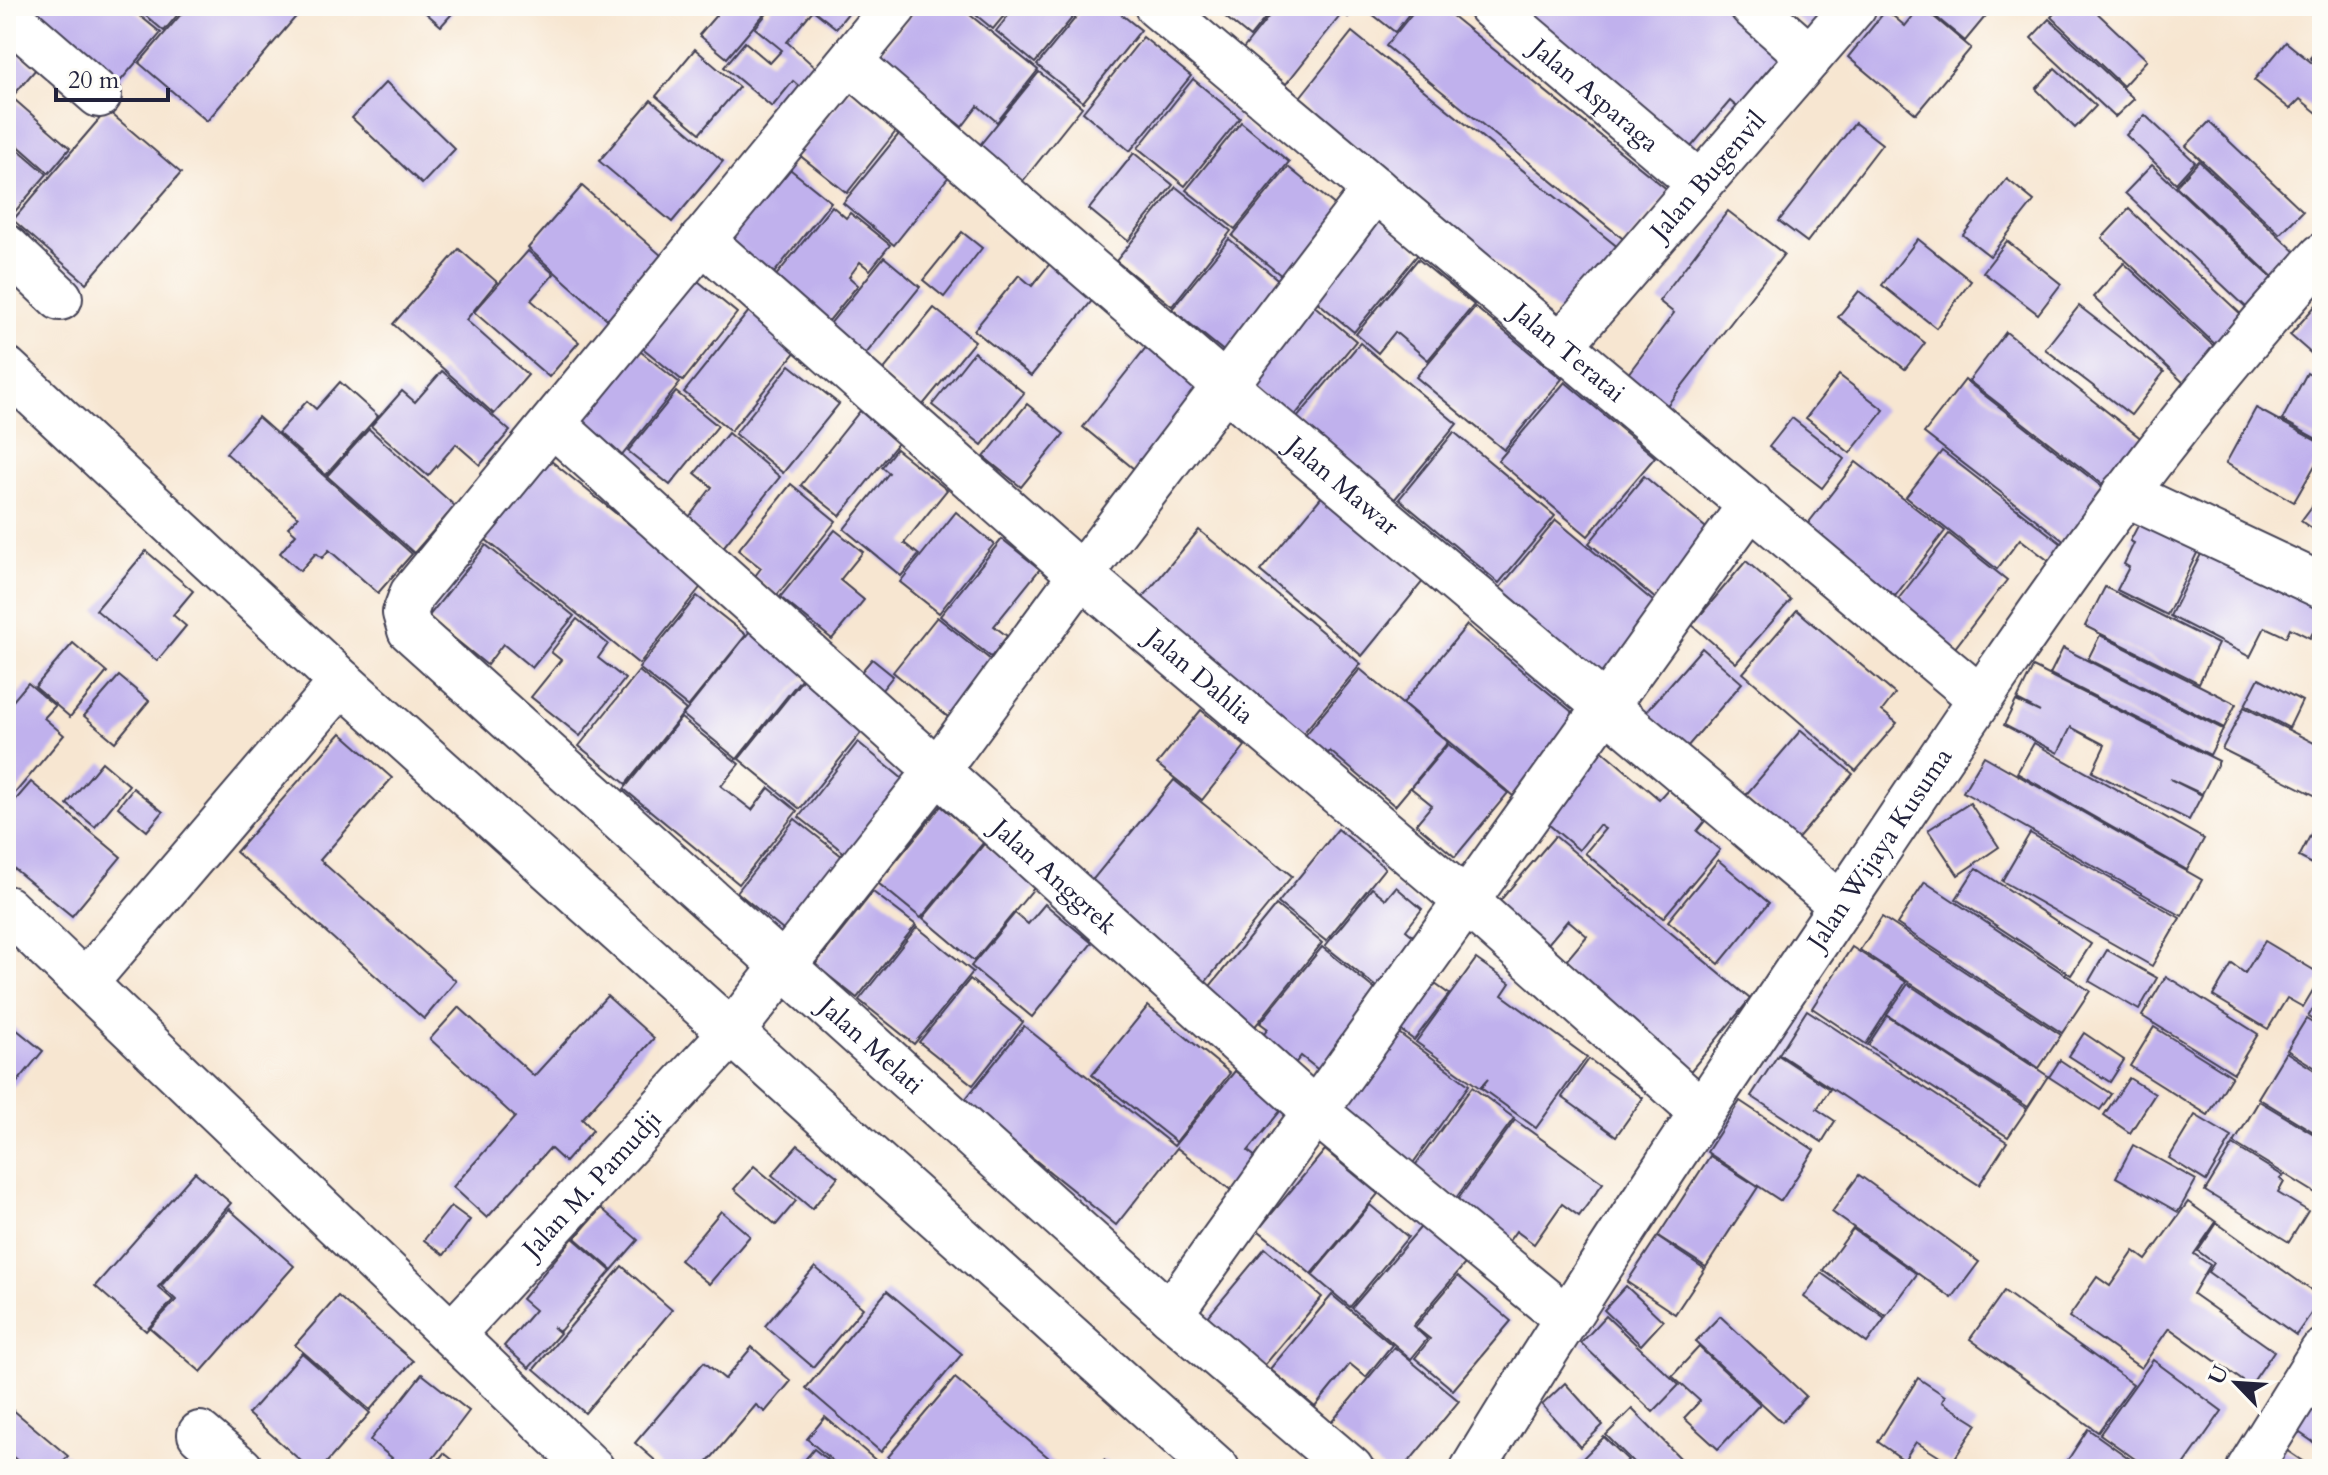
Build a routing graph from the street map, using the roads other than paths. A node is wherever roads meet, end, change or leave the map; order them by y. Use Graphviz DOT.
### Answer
graph roads {
  1 [pos="895,6"];
  2 [pos="1157,6"];
  3 [pos="1490,6"];
  4 [pos="1752,6"];
  5 [pos="1854,6"];
  6 [pos="6,14"];
  7 [pos="1810,57"];
  8 [pos="850,62"];
  9 [pos="99,95"];
  10 [pos="1700,184"];
  11 [pos="1375,189"];
  12 [pos="702,240"];
  13 [pos="6,247"];
  14 [pos="2322,256"];
  15 [pos="60,298"];
  16 [pos="1560,346"];
  17 [pos="6,369"];
  18 [pos="1225,386"];
  19 [pos="554,425"];
  20 [pos="2124,493"];
  21 [pos="1751,504"];
  22 [pos="1081,575"];
  23 [pos="2322,586"];
  24 [pos="342,682"];
  25 [pos="1980,698"];
  26 [pos="1603,707"];
  27 [pos="936,772"];
  28 [pos="1466,901"];
  29 [pos="1841,905"];
  30 [pos="6,908"];
  31 [pos="780,971"];
  32 [pos="85,983"];
  33 [pos="737,1026"];
  34 [pos="1315,1111"];
  35 [pos="1701,1111"];
  36 [pos="1170,1314"];
  37 [pos="1565,1317"];
  38 [pos="453,1333"];
  39 [pos="2322,1352"];
  40 [pos="200,1434"];
  41 [pos="241,1469"];
  42 [pos="592,1469"];
  43 [pos="1217,1469"];
  44 [pos="1351,1469"];
  45 [pos="1473,1469"];
  46 [pos="2249,1469"];
  1 -- 8 [label="street"];
  2 -- 11 [label="street, Jalan Teratai"];
  3 -- 10 [label="street, Jalan Asparaga"];
  4 -- 7 [label="street"];
  5 -- 7 [label="street, Jalan Bugenvil"];
  6 -- 9 [label="street"];
  7 -- 10 [label="street, Jalan Bugenvil"];
  8 -- 12 [label="street"];
  8 -- 18 [label="street, Jalan Mawar"];
  10 -- 16 [label="street, Jalan Bugenvil"];
  11 -- 16 [label="street, Jalan Teratai"];
  11 -- 18 [label="street, Jalan M. Pamudji"];
  12 -- 19 [label="street"];
  12 -- 22 [label="street, Jalan Dahlia"];
  13 -- 15 [label="street"];
  14 -- 20 [label="street, Jalan Wijaya Kusuma"];
  16 -- 21 [label="street, Jalan Teratai"];
  17 -- 24 [label="street"];
  18 -- 22 [label="street, Jalan M. Pamudji"];
  18 -- 26 [label="street, Jalan Mawar"];
  19 -- 27 [label="street, Jalan Anggrek"];
  19 -- 31 [label="street, Jalan Melati"];
  20 -- 23 [label="street"];
  20 -- 25 [label="street, Jalan Wijaya Kusuma"];
  21 -- 25 [label="street, Jalan Teratai"];
  21 -- 26 [label="street"];
  22 -- 27 [label="street, Jalan M. Pamudji"];
  22 -- 28 [label="street, Jalan Dahlia"];
  24 -- 32 [label="street"];
  24 -- 33 [label="street"];
  25 -- 29 [label="street, Jalan Wijaya Kusuma"];
  26 -- 28 [label="street"];
  26 -- 29 [label="street, Jalan Mawar"];
  27 -- 31 [label="street, Jalan M. Pamudji"];
  27 -- 34 [label="street, Jalan Anggrek"];
  28 -- 34 [label="street"];
  28 -- 35 [label="street, Jalan Dahlia"];
  29 -- 35 [label="street, Jalan Wijaya Kusuma"];
  30 -- 32 [label="street"];
  31 -- 33 [label="street, Jalan M. Pamudji"];
  31 -- 36 [label="street, Jalan Melati"];
  32 -- 38 [label="street"];
  33 -- 38 [label="street, Jalan M. Pamudji"];
  33 -- 43 [label="street"];
  34 -- 36 [label="street"];
  34 -- 37 [label="street, Jalan Anggrek"];
  35 -- 37 [label="street, Jalan Wijaya Kusuma"];
  36 -- 44 [label="street, Jalan Melati"];
  37 -- 45 [label="street, Jalan Wijaya Kusuma"];
  38 -- 42 [label="street"];
  39 -- 46 [label="street"];
  40 -- 41 [label="street"];
}
